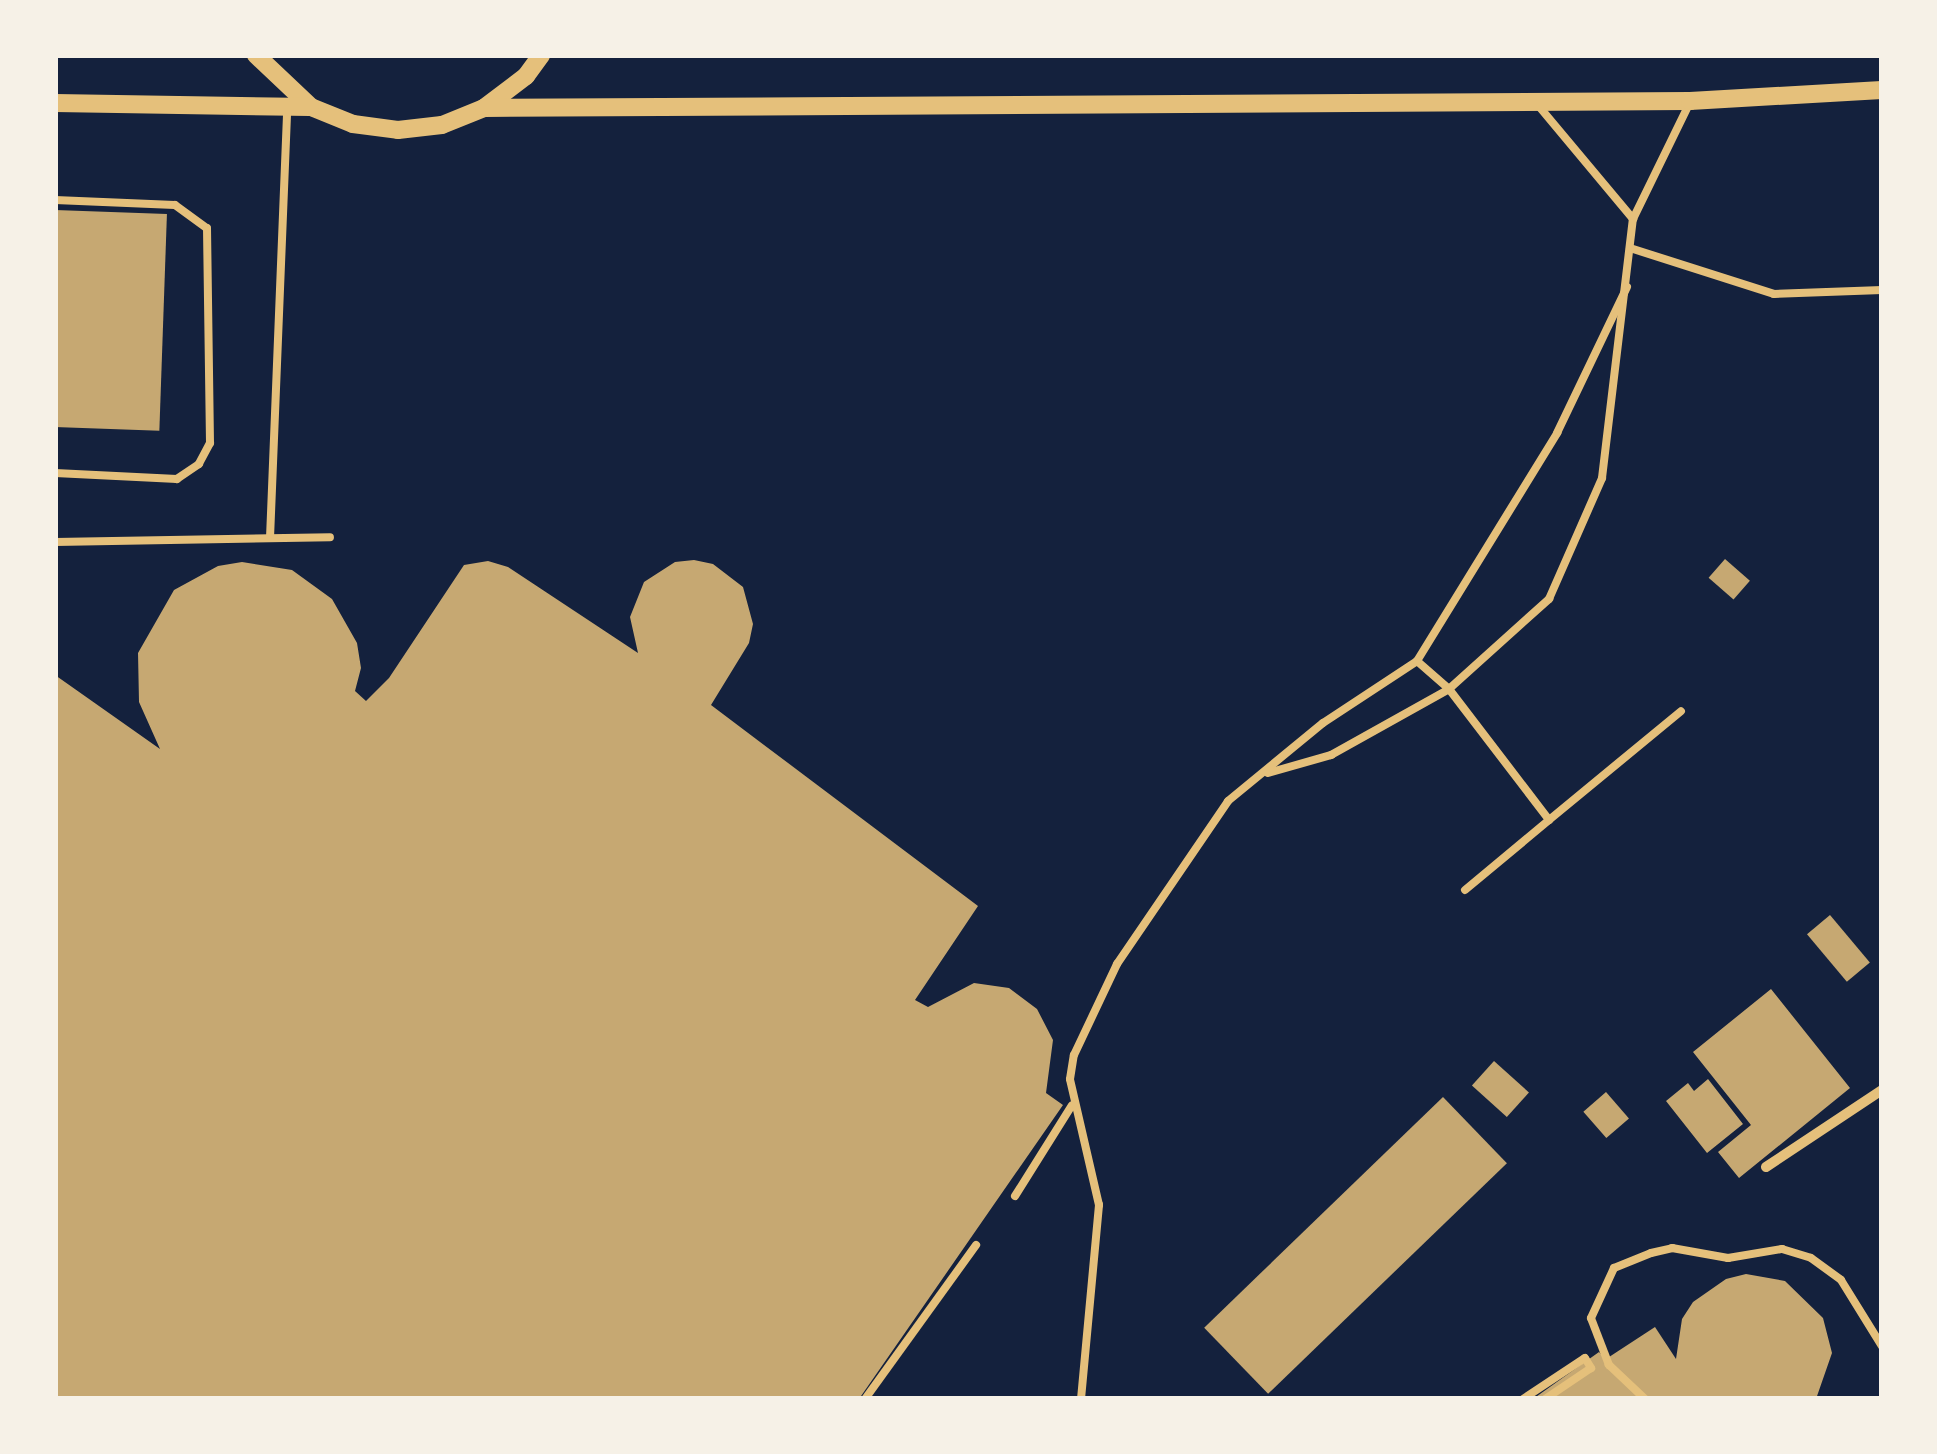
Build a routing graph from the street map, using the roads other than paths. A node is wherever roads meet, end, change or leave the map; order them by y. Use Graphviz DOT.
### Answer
graph roads {
  1 [pos="256,55"];
  2 [pos="540,55"];
  3 [pos="1882,90"];
  4 [pos="1534,100"];
  5 [pos="1690,102"];
  6 [pos="55,103"];
  7 [pos="287,106"];
  8 [pos="311,107"];
  9 [pos="484,108"];
  10 [pos="55,200"];
  11 [pos="1633,219"];
  12 [pos="1630,248"];
  13 [pos="1627,287"];
  14 [pos="1882,290"];
  15 [pos="55,473"];
  16 [pos="270,538"];
  17 [pos="330,538"];
  18 [pos="55,542"];
  19 [pos="1417,661"];
  20 [pos="1449,689"];
  21 [pos="1681,711"];
  22 [pos="1264,774"];
  23 [pos="1549,820"];
  24 [pos="1465,890"];
  25 [pos="1882,1090"];
  26 [pos="1072,1105"];
  27 [pos="1766,1167"];
  28 [pos="1015,1196"];
  29 [pos="976,1245"];
  30 [pos="1882,1346"];
  31 [pos="865,1399"];
  32 [pos="1082,1399"];
  33 [pos="1523,1399"];
  34 [pos="1545,1399"];
  35 [pos="1645,1399"];
  1 -- 8 [label="street"];
  2 -- 9 [label="street"];
  3 -- 5 [label="street"];
  4 -- 5 [label="street"];
  4 -- 9 [label="street"];
  4 -- 11 [label="lane"];
  5 -- 11 [label="lane"];
  6 -- 7 [label="street"];
  7 -- 8 [label="street"];
  7 -- 16 [label="lane"];
  8 -- 9 [label="street"];
  10 -- 15 [label="lane"];
  11 -- 12 [label="lane"];
  12 -- 13 [label="lane"];
  12 -- 14 [label="lane"];
  13 -- 19 [label="lane"];
  13 -- 20 [label="lane"];
  16 -- 17 [label="lane"];
  16 -- 18 [label="lane"];
  19 -- 20 [label="lane"];
  19 -- 22 [label="lane"];
  20 -- 22 [label="lane"];
  20 -- 23 [label="lane"];
  21 -- 23 [label="lane"];
  22 -- 26 [label="lane"];
  23 -- 24 [label="lane"];
  25 -- 27 [label="street"];
  26 -- 28 [label="lane"];
  26 -- 32 [label="lane"];
  29 -- 31 [label="lane"];
  30 -- 35 [label="lane"];
  33 -- 34 [label="lane"];
}
